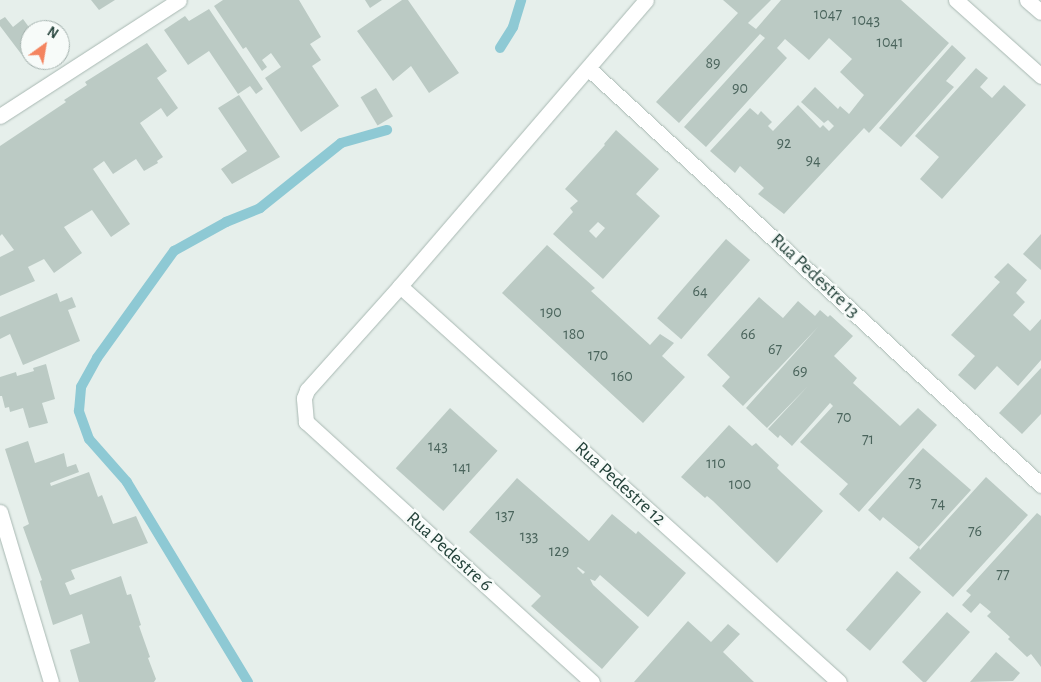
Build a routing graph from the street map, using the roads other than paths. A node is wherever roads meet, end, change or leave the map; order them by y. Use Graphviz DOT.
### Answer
graph roads {
  1 [pos="179,0"];
  2 [pos="646,0"];
  3 [pos="956,0"];
  4 [pos="1028,0"];
  5 [pos="1041,12"];
  6 [pos="588,68"];
  7 [pos="1041,76"];
  8 [pos="0,116"];
  9 [pos="400,286"];
  10 [pos="1041,485"];
  11 [pos="0,512"];
  12 [pos="51,682"];
  13 [pos="592,682"];
  14 [pos="839,682"];
  1 -- 8 [label="street"];
  2 -- 6 [label="street"];
  3 -- 7 [label="street"];
  4 -- 5 [label="street"];
  6 -- 9 [label="street"];
  6 -- 10 [label="street, Rua Pedestre 13"];
  9 -- 13 [label="street, Rua Pedestre 6"];
  9 -- 14 [label="street, Rua Pedestre 12"];
  11 -- 12 [label="street"];
}
